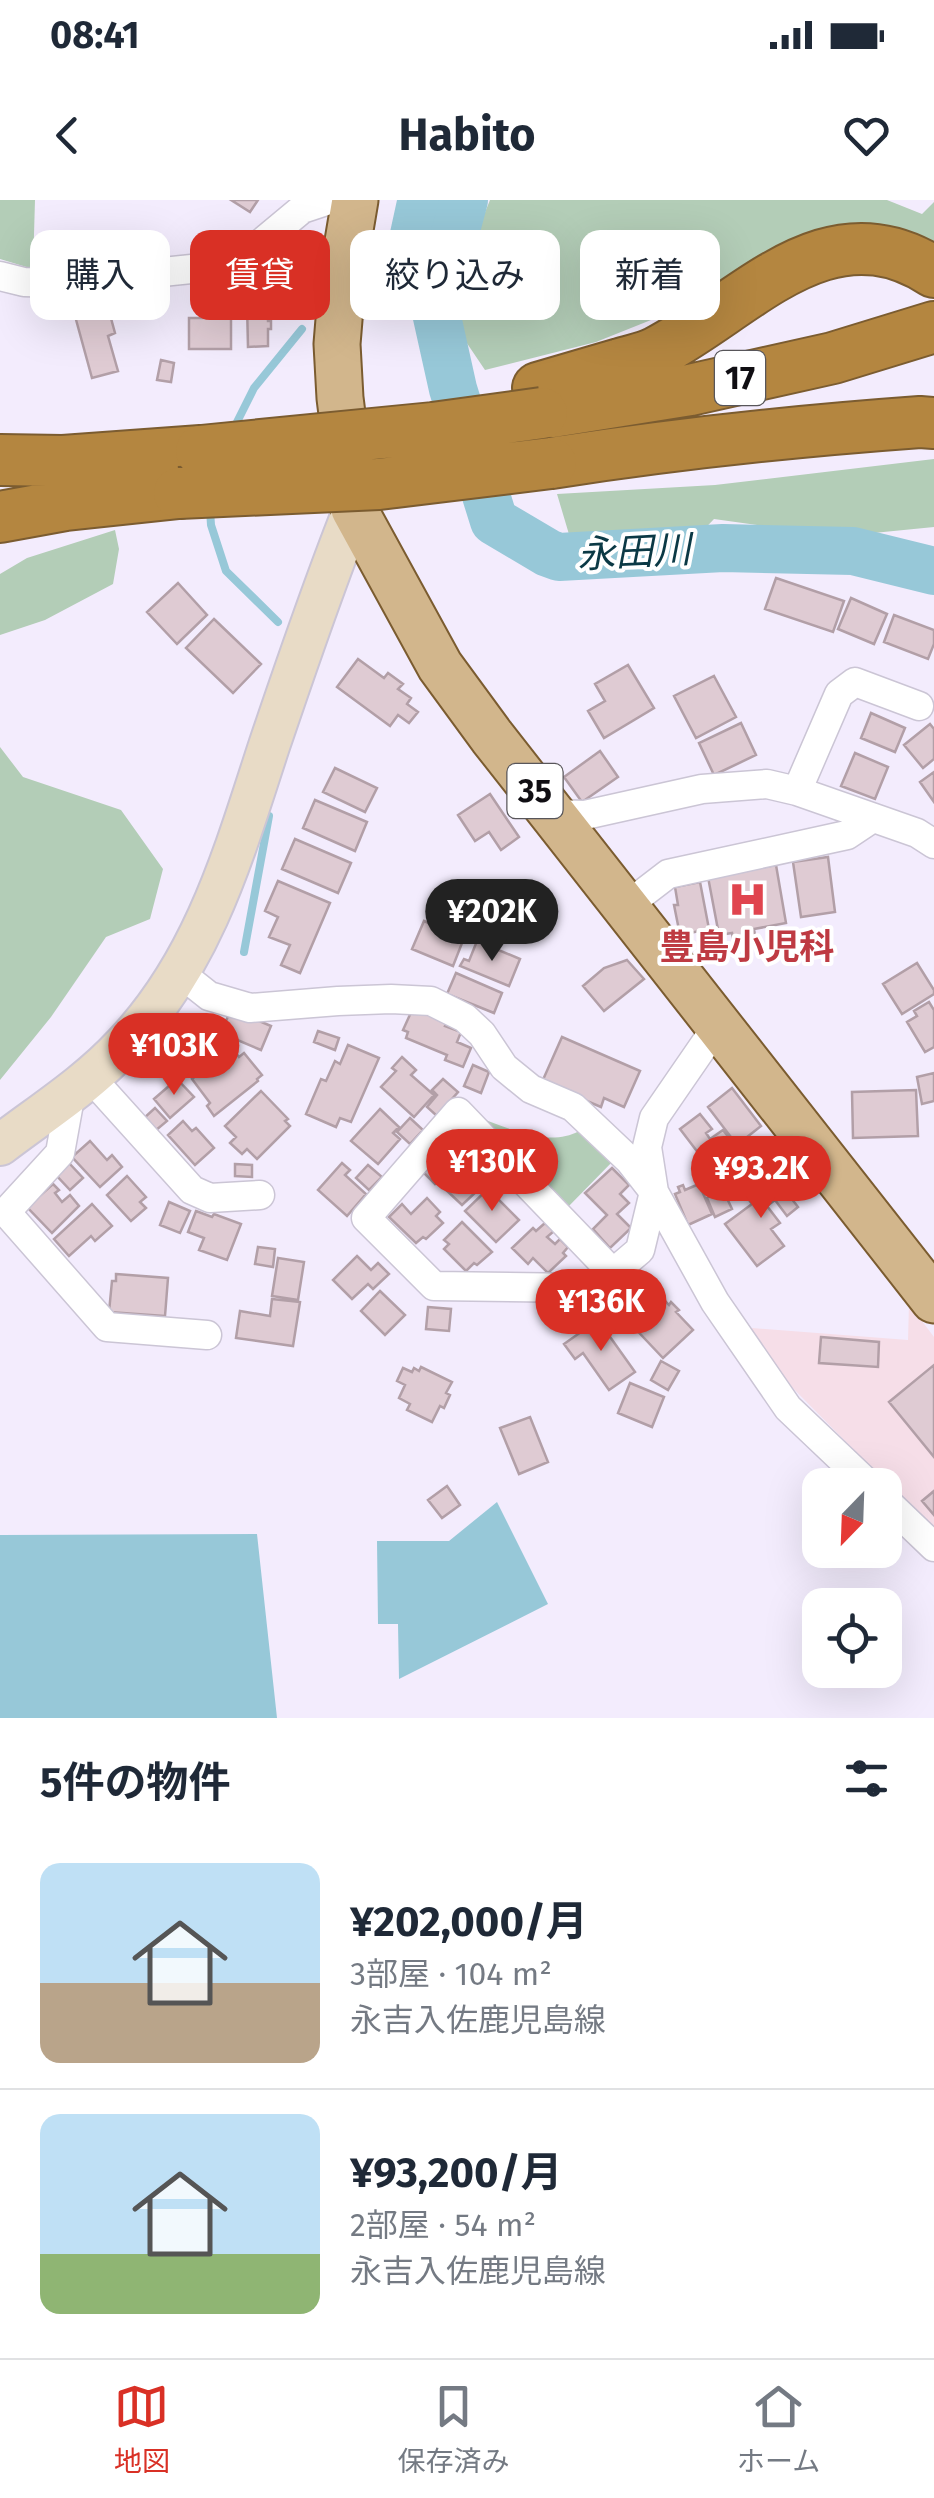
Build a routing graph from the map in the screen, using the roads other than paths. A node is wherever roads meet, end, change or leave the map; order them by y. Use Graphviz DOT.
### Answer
graph roads {
  1 [pos="329,200"];
  2 [pos="354,200"];
  3 [pos="934,272"];
  4 [pos="0,276"];
  5 [pos="934,326"];
  6 [pos="934,362"];
  7 [pos="934,423"];
  8 [pos="545,428"];
  9 [pos="0,460"];
  10 [pos="190,472"];
  11 [pos="65,483"];
  12 [pos="354,509"];
  13 [pos="0,517"];
  14 [pos="920,706"];
  15 [pos="797,791"];
  16 [pos="553,814"];
  17 [pos="871,819"];
  18 [pos="934,844"];
  19 [pos="625,907"];
  20 [pos="180,972"];
  21 [pos="718,1025"];
  22 [pos="80,1085"];
  23 [pos="0,1146"];
  24 [pos="654,1192"];
  25 [pos="260,1195"];
  26 [pos="613,1273"];
  27 [pos="934,1300"];
  28 [pos="206,1334"];
  29 [pos="851,1468"];
  30 [pos="902,1516"];
  31 [pos="934,1547"];
  1 -- 4 [label="street"];
  2 -- 12 [label="main road, 35"];
  3 -- 8 [label="highway"];
  5 -- 8 [label="highway, 17"];
  6 -- 8 [label="highway, 17"];
  7 -- 8 [label="highway"];
  8 -- 10 [label="highway, bridge"];
  8 -- 10 [label="highway, bridge"];
  9 -- 11 [label="highway"];
  10 -- 11 [label="highway"];
  11 -- 13 [label="highway"];
  12 -- 16 [label="main road, 35"];
  12 -- 20 [label="street"];
  14 -- 15 [label="street"];
  15 -- 16 [label="street"];
  15 -- 17 [label="street"];
  16 -- 19 [label="main road, 35"];
  17 -- 18 [label="street"];
  17 -- 19 [label="street"];
  19 -- 21 [label="main road, 35"];
  20 -- 22 [label="street"];
  20 -- 24 [label="street"];
  21 -- 24 [label="street"];
  21 -- 27 [label="main road, 35"];
  22 -- 23 [label="street"];
  22 -- 25 [label="street"];
  22 -- 28 [label="street"];
  24 -- 26 [label="street"];
  24 -- 29 [label="street"];
  26 -- 26 [label="street"];
  30 -- 31 [label="street"];
}
